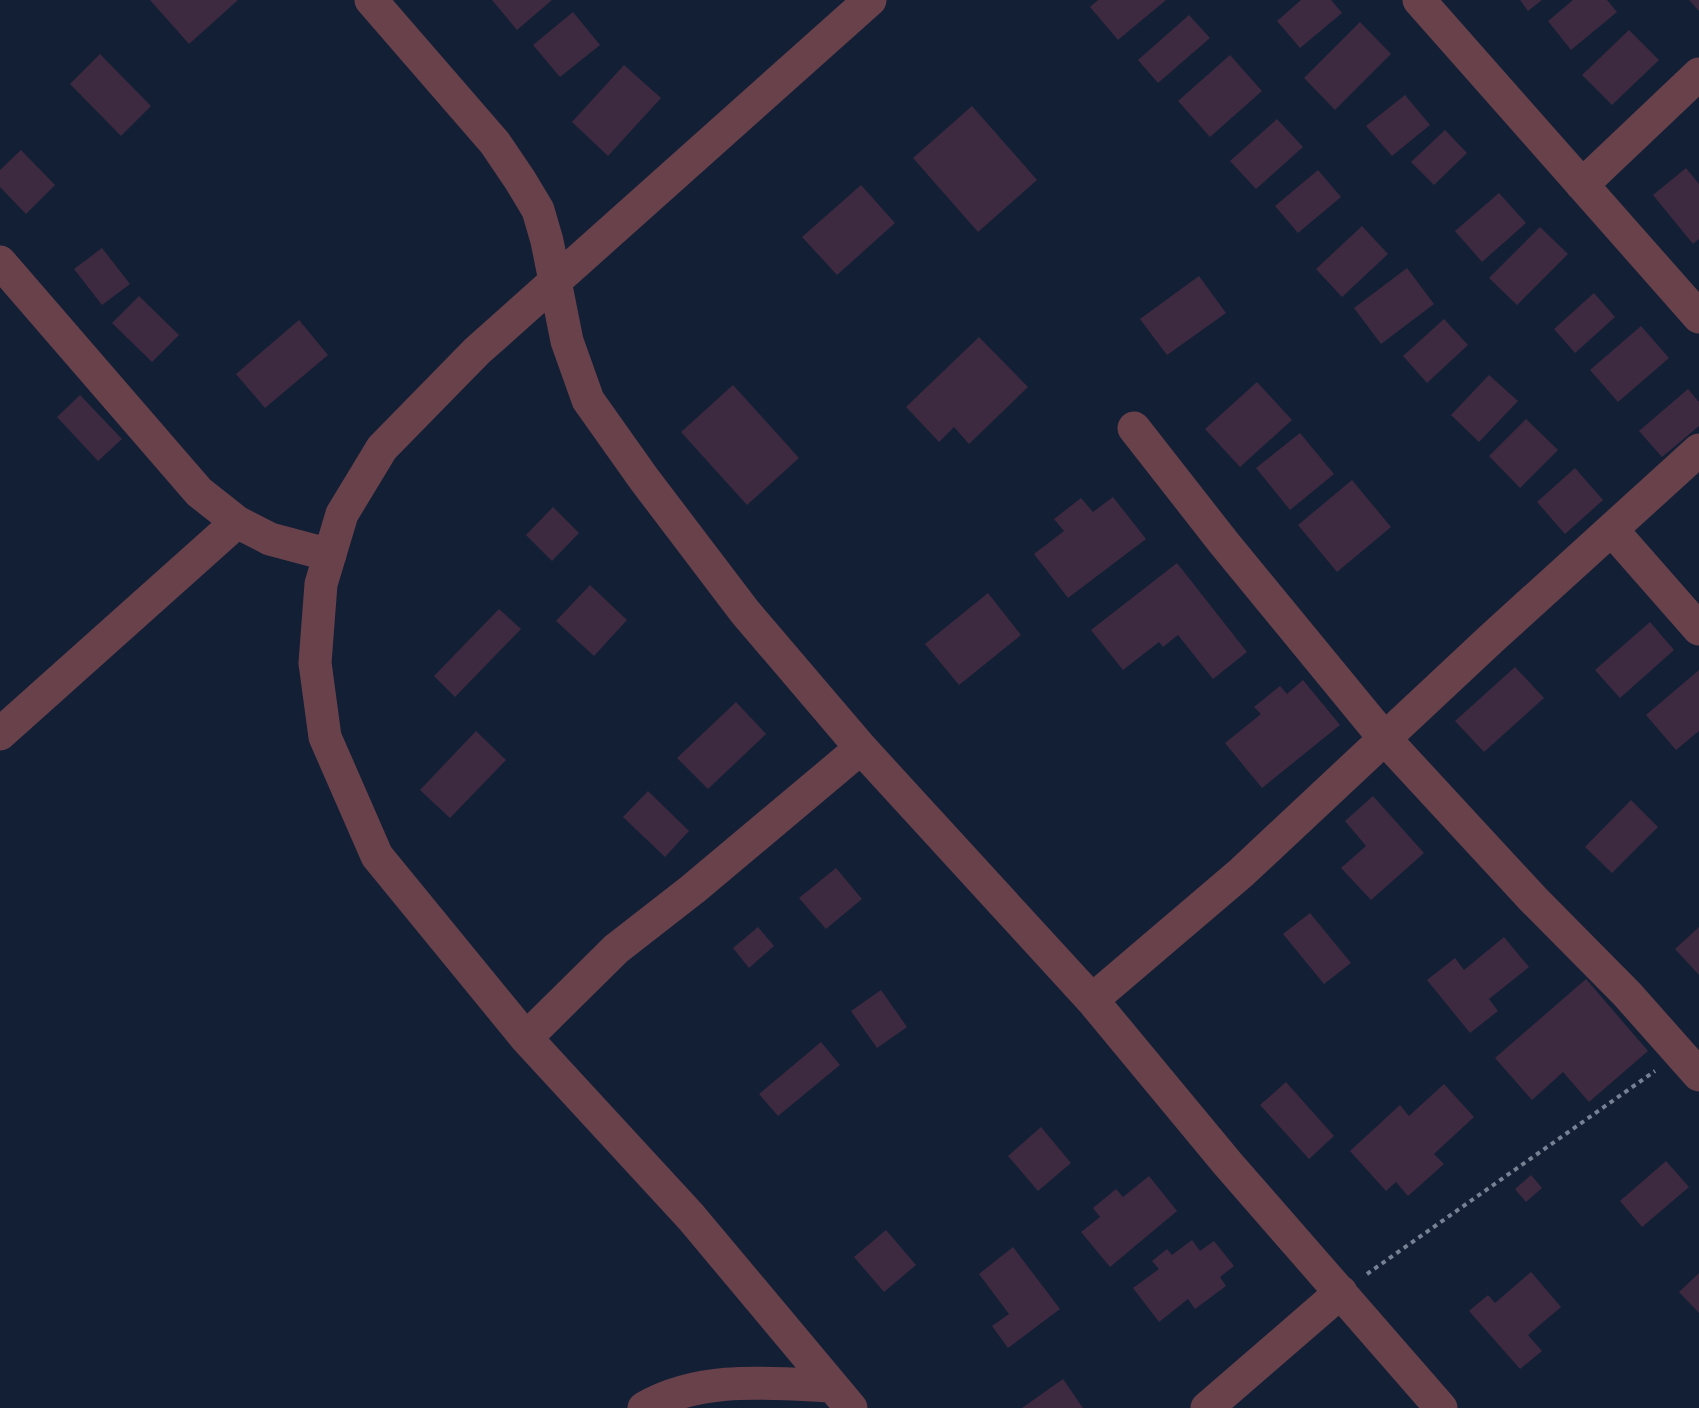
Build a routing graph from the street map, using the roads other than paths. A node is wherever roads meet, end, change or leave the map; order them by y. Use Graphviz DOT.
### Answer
graph roads {
  1 [pos="371,0"];
  2 [pos="870,0"];
  3 [pos="1419,0"];
  4 [pos="1699,74"];
  5 [pos="1582,185"];
  6 [pos="0,262"];
  7 [pos="556,282"];
  8 [pos="1699,317"];
  9 [pos="1134,428"];
  10 [pos="1699,450"];
  11 [pos="237,522"];
  12 [pos="1612,530"];
  13 [pos="330,555"];
  14 [pos="1699,629"];
  15 [pos="0,735"];
  16 [pos="1385,739"];
  17 [pos="861,748"];
  18 [pos="1092,1000"];
  19 [pos="526,1038"];
  20 [pos="1689,1065"];
  21 [pos="1341,1292"];
  22 [pos="842,1397"];
  23 [pos="644,1408"];
  24 [pos="1207,1408"];
  25 [pos="1441,1408"];
  1 -- 7 [label="street"];
  2 -- 7 [label="street"];
  3 -- 5 [label="street"];
  4 -- 5 [label="street"];
  5 -- 8 [label="street"];
  6 -- 11 [label="street"];
  7 -- 13 [label="street"];
  7 -- 17 [label="street"];
  9 -- 16 [label="street"];
  10 -- 12 [label="street"];
  11 -- 13 [label="street"];
  11 -- 15 [label="street"];
  12 -- 14 [label="street"];
  12 -- 16 [label="street"];
  13 -- 19 [label="street"];
  16 -- 18 [label="street"];
  16 -- 20 [label="street"];
  17 -- 18 [label="street"];
  17 -- 19 [label="street"];
  18 -- 21 [label="street"];
  19 -- 22 [label="street"];
  21 -- 24 [label="street"];
  21 -- 25 [label="street"];
  22 -- 23 [label="street"];
}
